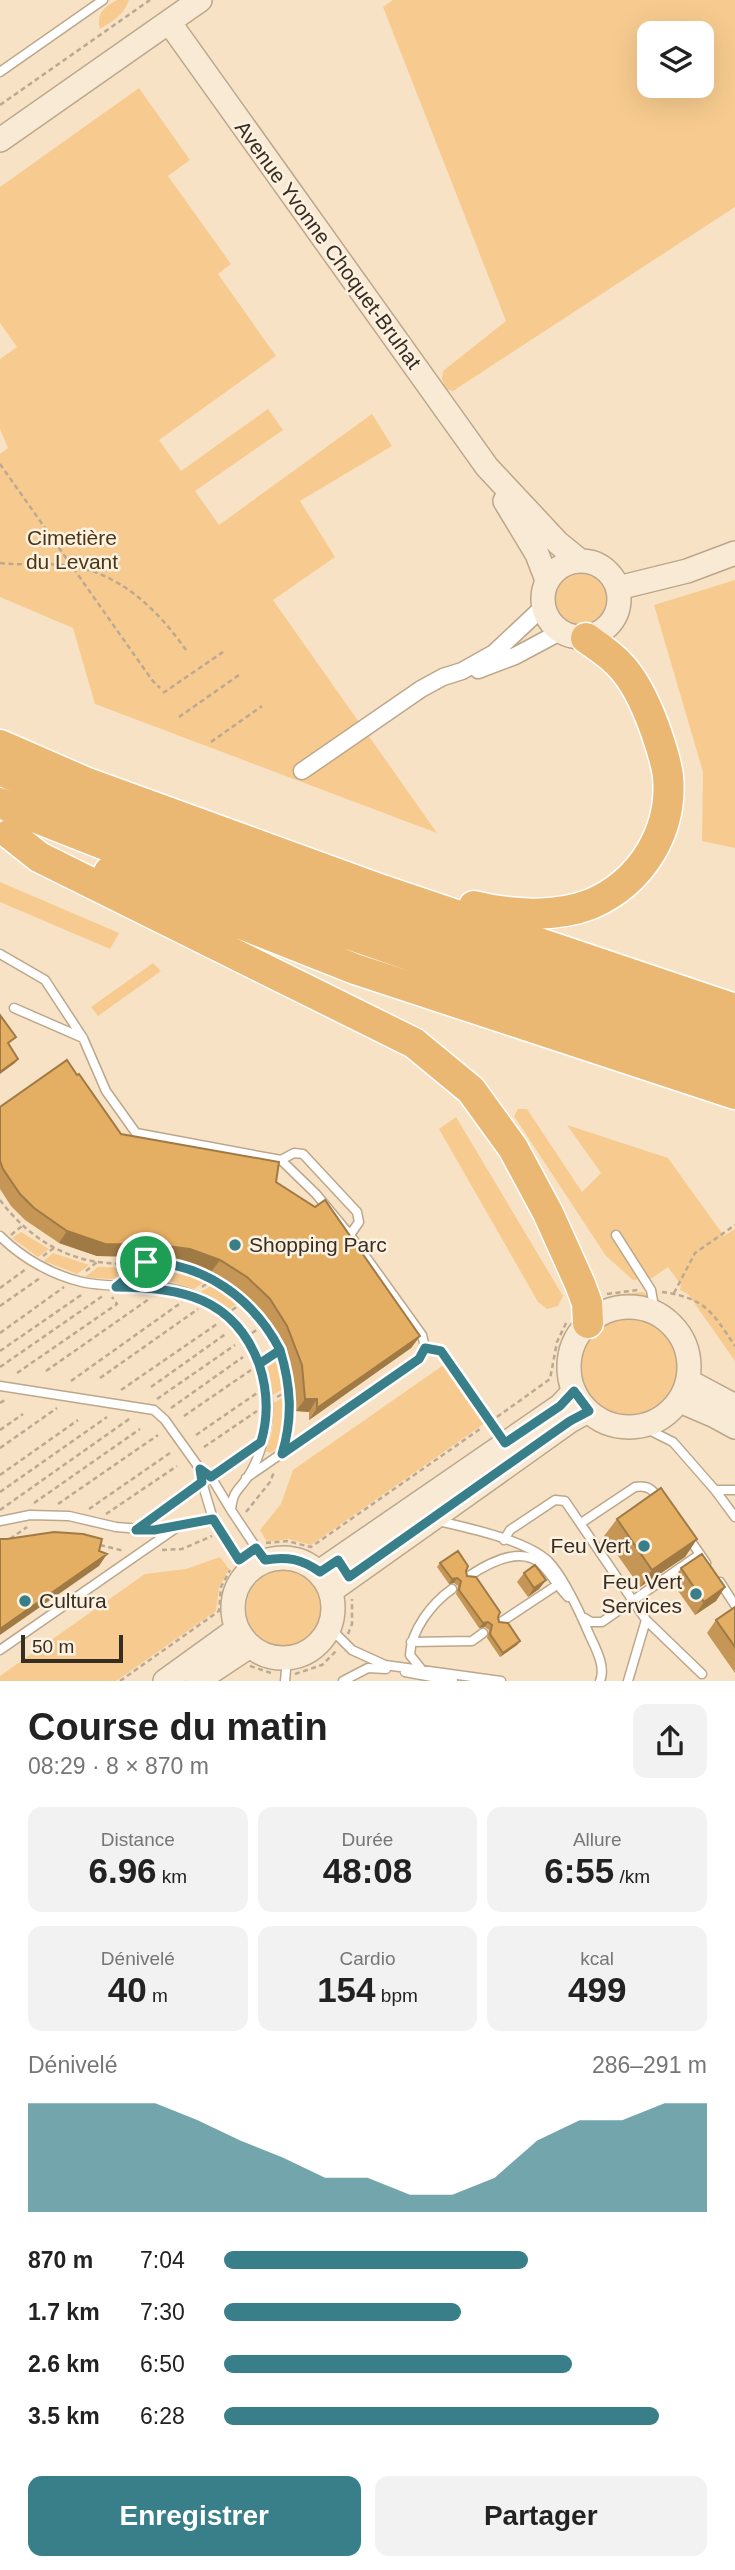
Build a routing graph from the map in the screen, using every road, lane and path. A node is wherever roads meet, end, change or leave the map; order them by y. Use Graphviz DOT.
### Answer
graph roads {
  1 [pos="103,0"];
  2 [pos="150,0"];
  3 [pos="200,0"];
  4 [pos="169,22"];
  5 [pos="0,72"];
  6 [pos="0,105"];
  7 [pos="0,140"];
  8 [pos="0,464"];
  9 [pos="487,467"];
  10 [pos="735,553"];
  11 [pos="579,561"];
  12 [pos="0,563"];
  13 [pos="72,566"];
  14 [pos="547,580"];
  15 [pos="618,589"];
  16 [pos="543,607"];
  17 [pos="573,635"];
  18 [pos="186,650"];
  19 [pos="223,652"];
  20 [pos="462,671"];
  21 [pos="239,675"];
  22 [pos="160,688"];
  23 [pos="163,693"];
  24 [pos="262,706"];
  25 [pos="179,717"];
  26 [pos="211,742"];
  27 [pos="0,745"];
  28 [pos="0,770"];
  29 [pos="302,771"];
  30 [pos="0,803"];
  31 [pos="5,831"];
  32 [pos="382,890"];
  33 [pos="0,954"];
  34 [pos="14,1009"];
  35 [pos="735,1009"];
  36 [pos="735,1036"];
  37 [pos="83,1038"];
  38 [pos="735,1066"];
  39 [pos="735,1094"];
  40 [pos="281,1160"];
  41 [pos="0,1200"];
  42 [pos="735,1225"];
  43 [pos="350,1235"];
  44 [pos="616,1235"];
  45 [pos="0,1236"];
  46 [pos="146,1262"];
  47 [pos="34,1263"];
  48 [pos="43,1276"];
  49 [pos="61,1284"];
  50 [pos="116,1287"];
  51 [pos="0,1288"];
  52 [pos="87,1290"];
  53 [pos="93,1292"];
  54 [pos="106,1294"];
  55 [pos="156,1294"];
  56 [pos="174,1298"];
  57 [pos="0,1306"];
  58 [pos="201,1307"];
  59 [pos="655,1312"];
  60 [pos="225,1315"];
  61 [pos="588,1323"];
  62 [pos="230,1331"];
  63 [pos="0,1333"];
  64 [pos="735,1346"];
  65 [pos="425,1348"];
  66 [pos="280,1350"];
  67 [pos="0,1351"];
  68 [pos="247,1354"];
  69 [pos="259,1364"];
  70 [pos="0,1367"];
  71 [pos="46,1371"];
  72 [pos="17,1373"];
  73 [pos="100,1377"];
  74 [pos="256,1380"];
  75 [pos="71,1381"];
  76 [pos="545,1384"];
  77 [pos="0,1386"];
  78 [pos="150,1387"];
  79 [pos="121,1390"];
  80 [pos="574,1391"];
  81 [pos="684,1391"];
  82 [pos="258,1392"];
  83 [pos="5,1400"];
  84 [pos="0,1403"];
  85 [pos="268,1403"];
  86 [pos="735,1406"];
  87 [pos="57,1408"];
  88 [pos="171,1408"];
  89 [pos="589,1411"];
  90 [pos="23,1414"];
  91 [pos="184,1416"];
  92 [pos="107,1417"];
  93 [pos="78,1420"];
  94 [pos="489,1423"];
  95 [pos="641,1426"];
  96 [pos="735,1427"];
  97 [pos="140,1429"];
  98 [pos="0,1430"];
  99 [pos="158,1435"];
  100 [pos="196,1435"];
  101 [pos="261,1442"];
  102 [pos="505,1443"];
  103 [pos="204,1447"];
  104 [pos="0,1448"];
  105 [pos="170,1453"];
  106 [pos="282,1454"];
  107 [pos="177,1466"];
  108 [pos="200,1469"];
  109 [pos="0,1475"];
  110 [pos="211,1477"];
  111 [pos="246,1478"];
  112 [pos="202,1482"];
  113 [pos="715,1490"];
  114 [pos="735,1490"];
  115 [pos="0,1492"];
  116 [pos="65,1508"];
  117 [pos="25,1509"];
  118 [pos="231,1510"];
  119 [pos="86,1511"];
  120 [pos="668,1511"];
  121 [pos="44,1515"];
  122 [pos="735,1517"];
  123 [pos="213,1519"];
  124 [pos="237,1520"];
  125 [pos="433,1520"];
  126 [pos="0,1521"];
  127 [pos="99,1521"];
  128 [pos="581,1523"];
  129 [pos="181,1525"];
  130 [pos="136,1530"];
  131 [pos="219,1532"];
  132 [pos="684,1532"];
  133 [pos="23,1539"];
  134 [pos="504,1540"];
  135 [pos="94,1543"];
  136 [pos="140,1552"];
  137 [pos="700,1554"];
  138 [pos="251,1560"];
  139 [pos="469,1576"];
  140 [pos="333,1580"];
  141 [pos="557,1585"];
  142 [pos="452,1589"];
  143 [pos="634,1600"];
  144 [pos="572,1602"];
  145 [pos="735,1605"];
  146 [pos="581,1616"];
  147 [pos="646,1620"];
  148 [pos="501,1622"];
  149 [pos="483,1633"];
  150 [pos="337,1635"];
  151 [pos="411,1642"];
  152 [pos="245,1647"];
  153 [pos="0,1650"];
  154 [pos="422,1670"];
  155 [pos="286,1671"];
  156 [pos="702,1674"];
  157 [pos="468,1678"];
  158 [pos="120,1681"];
  159 [pos="165,1681"];
  160 [pos="197,1681"];
  161 [pos="343,1681"];
  162 [pos="453,1681"];
  163 [pos="502,1681"];
  164 [pos="600,1681"];
  165 [pos="628,1681"];
  1 -- 5 [label="lane"];
  2 -- 6 [label="path"];
  3 -- 4 [label="street"];
  4 -- 7 [label="street"];
  4 -- 9 [label="street, Avenue Yvonne Choquet-Bruhat"];
  8 -- 13 [label="path"];
  9 -- 11 [label="street, Avenue Yvonne Choquet-Bruhat"];
  9 -- 14 [label="street, Avenue Yvonne Choquet-Bruhat"];
  10 -- 15 [label="street"];
  11 -- 14 [label="street"];
  11 -- 15 [label="street"];
  12 -- 13 [label="path"];
  13 -- 18 [label="path"];
  13 -- 22 [label="path"];
  14 -- 16 [label="street"];
  15 -- 17 [label="street"];
  16 -- 17 [label="street"];
  16 -- 20 [label="street"];
  17 -- 20 [label="street"];
  17 -- 32 [label="highway"];
  19 -- 23 [label="path"];
  20 -- 29 [label="street"];
  21 -- 25 [label="path"];
  24 -- 26 [label="path"];
  27 -- 32 [label="highway"];
  28 -- 36 [label="highway"];
  30 -- 38 [label="highway"];
  31 -- 39 [label="highway"];
  31 -- 61 [label="highway"];
  32 -- 35 [label="highway"];
  33 -- 37 [label="lane"];
  34 -- 37 [label="lane"];
  37 -- 40 [label="lane"];
  40 -- 43 [label="lane"];
  40 -- 43 [label="lane"];
  41 -- 46 [label="path"];
  42 -- 64 [label="path"];
  43 -- 65 [label="lane"];
  44 -- 59 [label="lane"];
  45 -- 47 [label="lane"];
  46 -- 50 [label="path"];
  46 -- 66 [label="path"];
  47 -- 50 [label="lane"];
  47 -- 51 [label="path"];
  48 -- 57 [label="path"];
  49 -- 63 [label="path"];
  50 -- 60 [label="lane"];
  52 -- 67 [label="path"];
  53 -- 54 [label="path"];
  54 -- 70 [label="path"];
  54 -- 72 [label="path"];
  55 -- 71 [label="path"];
  56 -- 75 [label="path"];
  58 -- 73 [label="path"];
  59 -- 61 [label="street"];
  59 -- 81 [label="street"];
  60 -- 69 [label="lane"];
  60 -- 79 [label="path"];
  61 -- 80 [label="street"];
  62 -- 78 [label="path"];
  65 -- 94 [label="lane"];
  65 -- 106 [label="lane"];
  66 -- 69 [label="path"];
  66 -- 106 [label="path"];
  68 -- 88 [label="path"];
  69 -- 85 [label="lane"];
  74 -- 91 [label="path"];
  76 -- 94 [label="path"];
  77 -- 108 [label="lane"];
  80 -- 89 [label="street"];
  80 -- 102 [label="street"];
  81 -- 86 [label="street"];
  81 -- 95 [label="street"];
  81 -- 96 [label="street"];
  82 -- 100 [label="path"];
  83 -- 84 [label="path"];
  85 -- 101 [label="lane"];
  85 -- 103 [label="path"];
  87 -- 104 [label="path"];
  89 -- 95 [label="street"];
  89 -- 125 [label="street"];
  90 -- 98 [label="path"];
  92 -- 115 [label="path"];
  93 -- 109 [label="path"];
  94 -- 102 [label="lane"];
  94 -- 138 [label="path"];
  95 -- 113 [label="lane"];
  97 -- 117 [label="path"];
  99 -- 116 [label="path"];
  101 -- 110 [label="lane"];
  101 -- 111 [label="lane"];
  102 -- 140 [label="street"];
  105 -- 119 [label="path"];
  106 -- 111 [label="lane"];
  106 -- 124 [label="path"];
  107 -- 127 [label="path"];
  108 -- 110 [label="lane"];
  108 -- 112 [label="lane"];
  110 -- 118 [label="lane"];
  111 -- 118 [label="lane"];
  112 -- 123 [label="lane"];
  112 -- 130 [label="lane"];
  113 -- 114 [label="lane"];
  113 -- 122 [label="lane"];
  118 -- 124 [label="lane"];
  120 -- 128 [label="lane"];
  121 -- 126 [label="lane"];
  121 -- 127 [label="lane"];
  121 -- 133 [label="path"];
  123 -- 129 [label="lane"];
  123 -- 131 [label="lane"];
  124 -- 138 [label="lane"];
  125 -- 134 [label="lane"];
  125 -- 140 [label="street"];
  127 -- 130 [label="lane"];
  128 -- 134 [label="lane"];
  128 -- 143 [label="lane"];
  129 -- 130 [label="lane"];
  129 -- 136 [label="lane"];
  131 -- 136 [label="path"];
  131 -- 138 [label="lane"];
  132 -- 137 [label="lane"];
  134 -- 144 [label="lane"];
  135 -- 136 [label="path"];
  136 -- 153 [label="lane"];
  137 -- 143 [label="lane"];
  137 -- 145 [label="lane"];
  138 -- 140 [label="street"];
  138 -- 152 [label="street"];
  138 -- 158 [label="path"];
  139 -- 141 [label="lane"];
  140 -- 150 [label="street"];
  140 -- 150 [label="path"];
  141 -- 144 [label="lane"];
  141 -- 148 [label="lane"];
  142 -- 151 [label="lane"];
  143 -- 146 [label="lane"];
  143 -- 147 [label="lane"];
  144 -- 146 [label="lane"];
  146 -- 164 [label="lane"];
  147 -- 156 [label="lane"];
  147 -- 165 [label="lane"];
  149 -- 151 [label="lane"];
  150 -- 154 [label="lane"];
  150 -- 155 [label="street"];
  150 -- 155 [label="path"];
  151 -- 154 [label="lane"];
  152 -- 155 [label="street"];
  152 -- 155 [label="path"];
  152 -- 159 [label="street"];
  152 -- 160 [label="street"];
  154 -- 157 [label="lane"];
  157 -- 163 [label="lane"];
  161 -- 162 [label="lane"];
}
